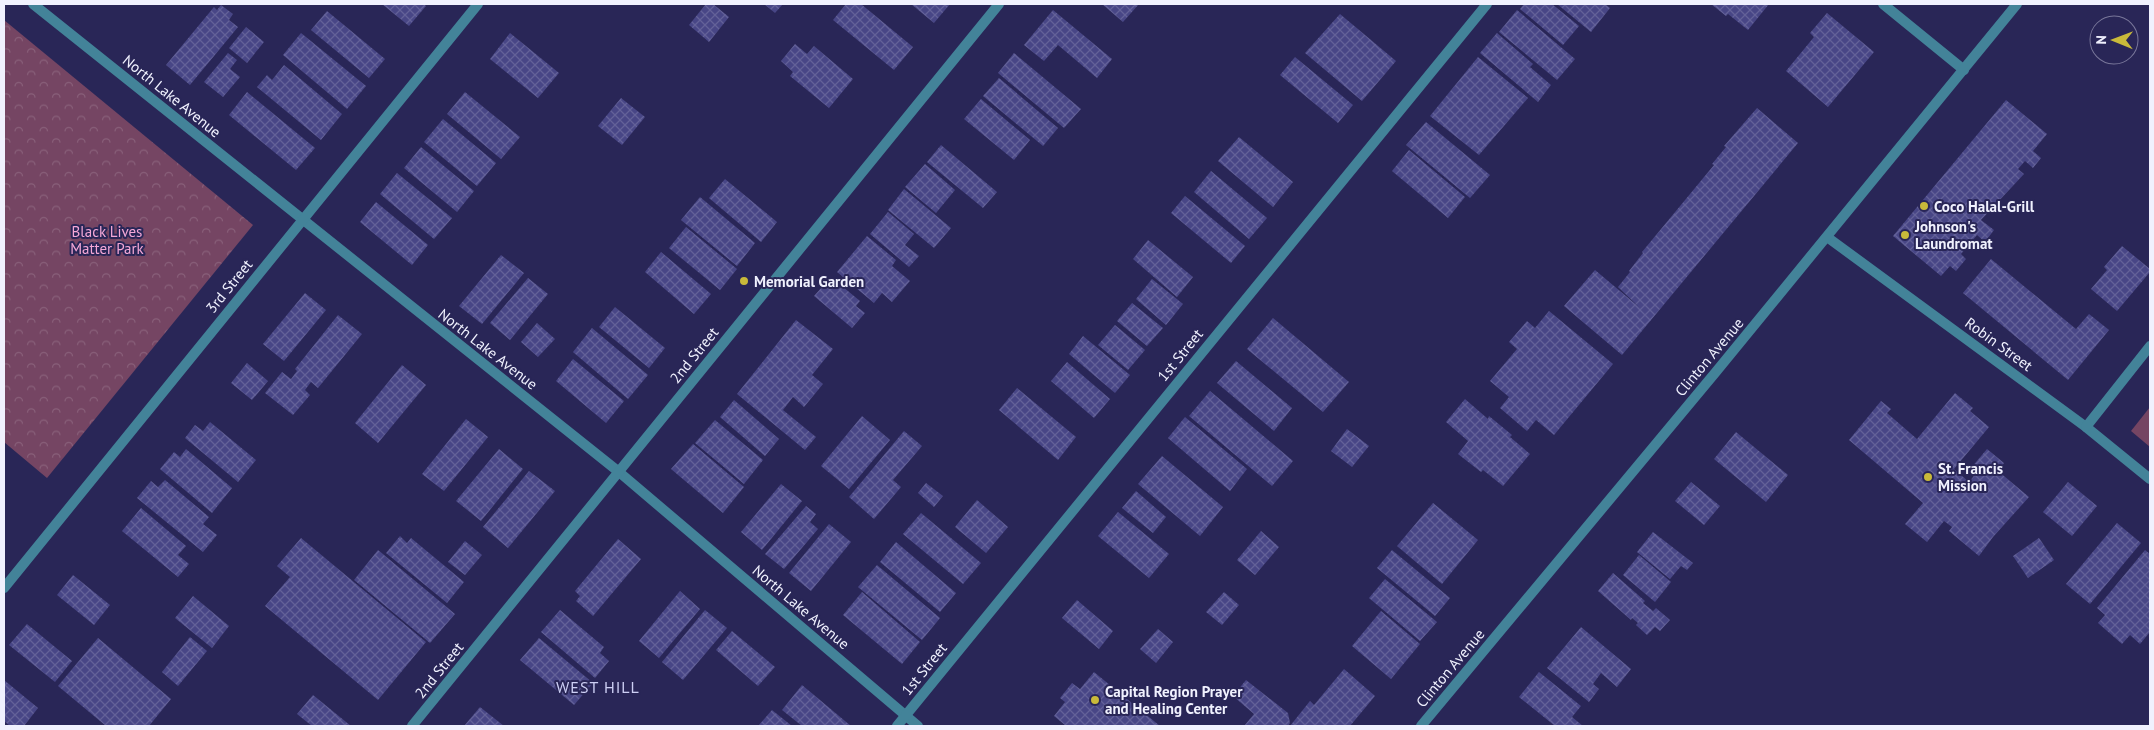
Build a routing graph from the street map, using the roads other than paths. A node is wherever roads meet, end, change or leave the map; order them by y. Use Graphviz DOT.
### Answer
graph roads {
  1 [pos="33,4"];
  2 [pos="478,4"];
  3 [pos="999,4"];
  4 [pos="1487,4"];
  5 [pos="1883,4"];
  6 [pos="2017,4"];
  7 [pos="1964,70"];
  8 [pos="302,220"];
  9 [pos="1827,237"];
  10 [pos="2150,346"];
  11 [pos="2086,427"];
  12 [pos="619,472"];
  13 [pos="2150,479"];
  14 [pos="4,588"];
  15 [pos="905,716"];
  16 [pos="412,726"];
  17 [pos="896,726"];
  18 [pos="918,726"];
  19 [pos="1421,726"];
  1 -- 8 [label="street, North Lake Avenue"];
  2 -- 8 [label="street, 3rd Street"];
  3 -- 12 [label="street, 2nd Street"];
  4 -- 15 [label="street, 1st Street"];
  5 -- 7 [label="street"];
  6 -- 7 [label="street, Clinton Avenue"];
  7 -- 9 [label="street, Clinton Avenue"];
  8 -- 12 [label="street, North Lake Avenue"];
  8 -- 14 [label="street, 3rd Street"];
  9 -- 11 [label="street, Robin Street"];
  9 -- 19 [label="street, Clinton Avenue"];
  10 -- 11 [label="street"];
  11 -- 13 [label="street, Robin Street"];
  12 -- 15 [label="street, North Lake Avenue"];
  12 -- 16 [label="street, 2nd Street"];
  15 -- 17 [label="street, 1st Street"];
  15 -- 18 [label="street, North Lake Avenue"];
}
